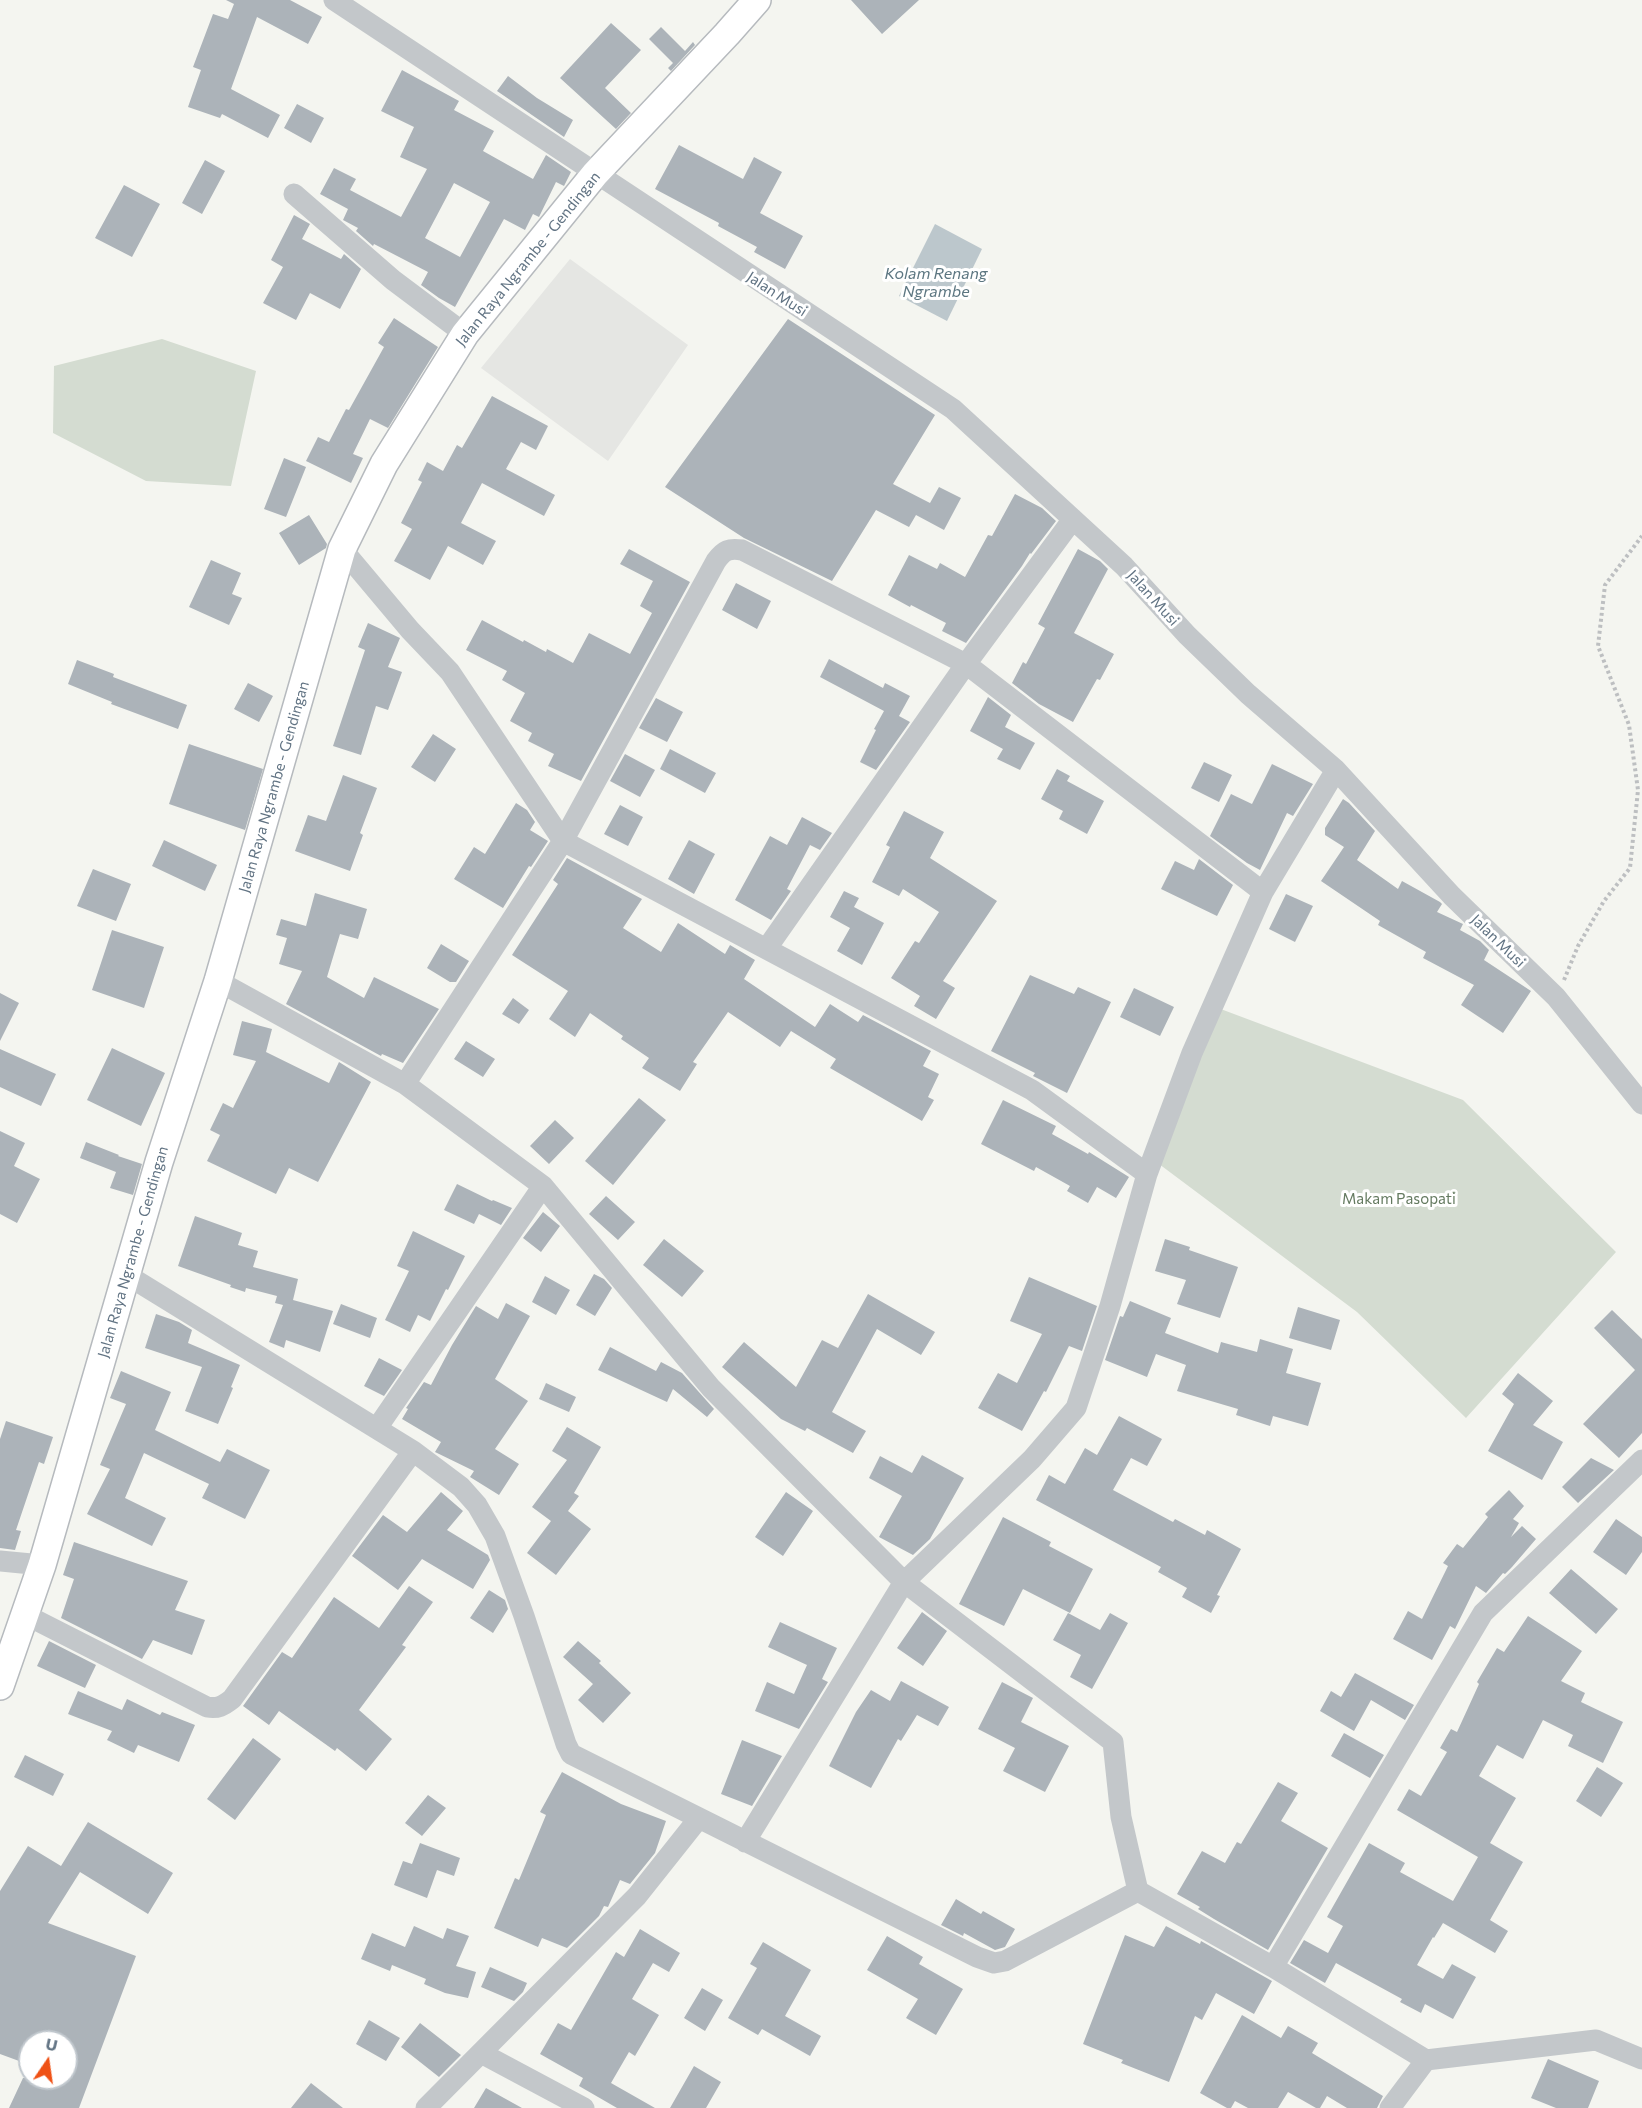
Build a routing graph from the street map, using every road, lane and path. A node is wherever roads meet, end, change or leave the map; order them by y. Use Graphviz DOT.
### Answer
graph roads {
  1 [pos="334,0"];
  2 [pos="757,0"];
  3 [pos="595,174"];
  4 [pos="294,194"];
  5 [pos="465,334"];
  6 [pos="1073,519"];
  7 [pos="1642,536"];
  8 [pos="342,549"];
  9 [pos="966,664"];
  10 [pos="1336,770"];
  11 [pos="563,841"];
  12 [pos="1263,892"];
  13 [pos="767,948"];
  14 [pos="218,981"];
  15 [pos="1556,997"];
  16 [pos="405,1084"];
  17 [pos="1642,1104"];
  18 [pos="1147,1174"];
  19 [pos="543,1186"];
  20 [pos="127,1275"];
  21 [pos="377,1428"];
  22 [pos="413,1451"];
  23 [pos="1642,1460"];
  24 [pos="0,1561"];
  25 [pos="42,1565"];
  26 [pos="904,1581"];
  27 [pos="26,1615"];
  28 [pos="0,1686"];
  29 [pos="699,1818"];
  30 [pos="745,1842"];
  31 [pos="1138,1891"];
  32 [pos="1273,1967"];
  33 [pos="481,2053"];
  34 [pos="1642,2059"];
  35 [pos="1426,2060"];
  36 [pos="426,2108"];
  37 [pos="584,2108"];
  38 [pos="1390,2108"];
  1 -- 3 [label="street, Jalan Musi"];
  2 -- 3 [label="main road, Jalan Raya Ngrambe - Gendingan"];
  3 -- 5 [label="main road, Jalan Raya Ngrambe - Gendingan"];
  3 -- 6 [label="street, Jalan Musi"];
  4 -- 5 [label="street"];
  5 -- 8 [label="main road, Jalan Raya Ngrambe - Gendingan"];
  6 -- 9 [label="street"];
  6 -- 10 [label="street, Jalan Musi"];
  7 -- 15 [label="path"];
  8 -- 11 [label="street"];
  8 -- 14 [label="main road, Jalan Raya Ngrambe - Gendingan"];
  9 -- 11 [label="street"];
  9 -- 12 [label="street"];
  9 -- 13 [label="street"];
  10 -- 12 [label="street"];
  10 -- 15 [label="street, Jalan Musi"];
  11 -- 13 [label="street"];
  11 -- 16 [label="street"];
  12 -- 18 [label="street"];
  13 -- 18 [label="street"];
  14 -- 16 [label="street"];
  14 -- 20 [label="main road, Jalan Raya Ngrambe - Gendingan"];
  15 -- 17 [label="street, Jalan Musi"];
  16 -- 19 [label="street"];
  18 -- 26 [label="street"];
  19 -- 21 [label="street"];
  19 -- 26 [label="street"];
  20 -- 21 [label="street"];
  20 -- 25 [label="main road, Jalan Raya Ngrambe - Gendingan"];
  21 -- 22 [label="street"];
  22 -- 27 [label="street"];
  22 -- 29 [label="street"];
  23 -- 32 [label="street"];
  24 -- 25 [label="street"];
  25 -- 27 [label="main road, Jalan Raya Ngrambe - Gendingan"];
  26 -- 30 [label="street"];
  26 -- 31 [label="street"];
  27 -- 28 [label="main road, Jalan Raya Ngrambe - Gendingan"];
  29 -- 30 [label="street"];
  29 -- 33 [label="street"];
  30 -- 31 [label="street"];
  31 -- 32 [label="street"];
  32 -- 35 [label="street"];
  33 -- 36 [label="street"];
  33 -- 37 [label="street"];
  34 -- 35 [label="street"];
  35 -- 38 [label="street"];
}
